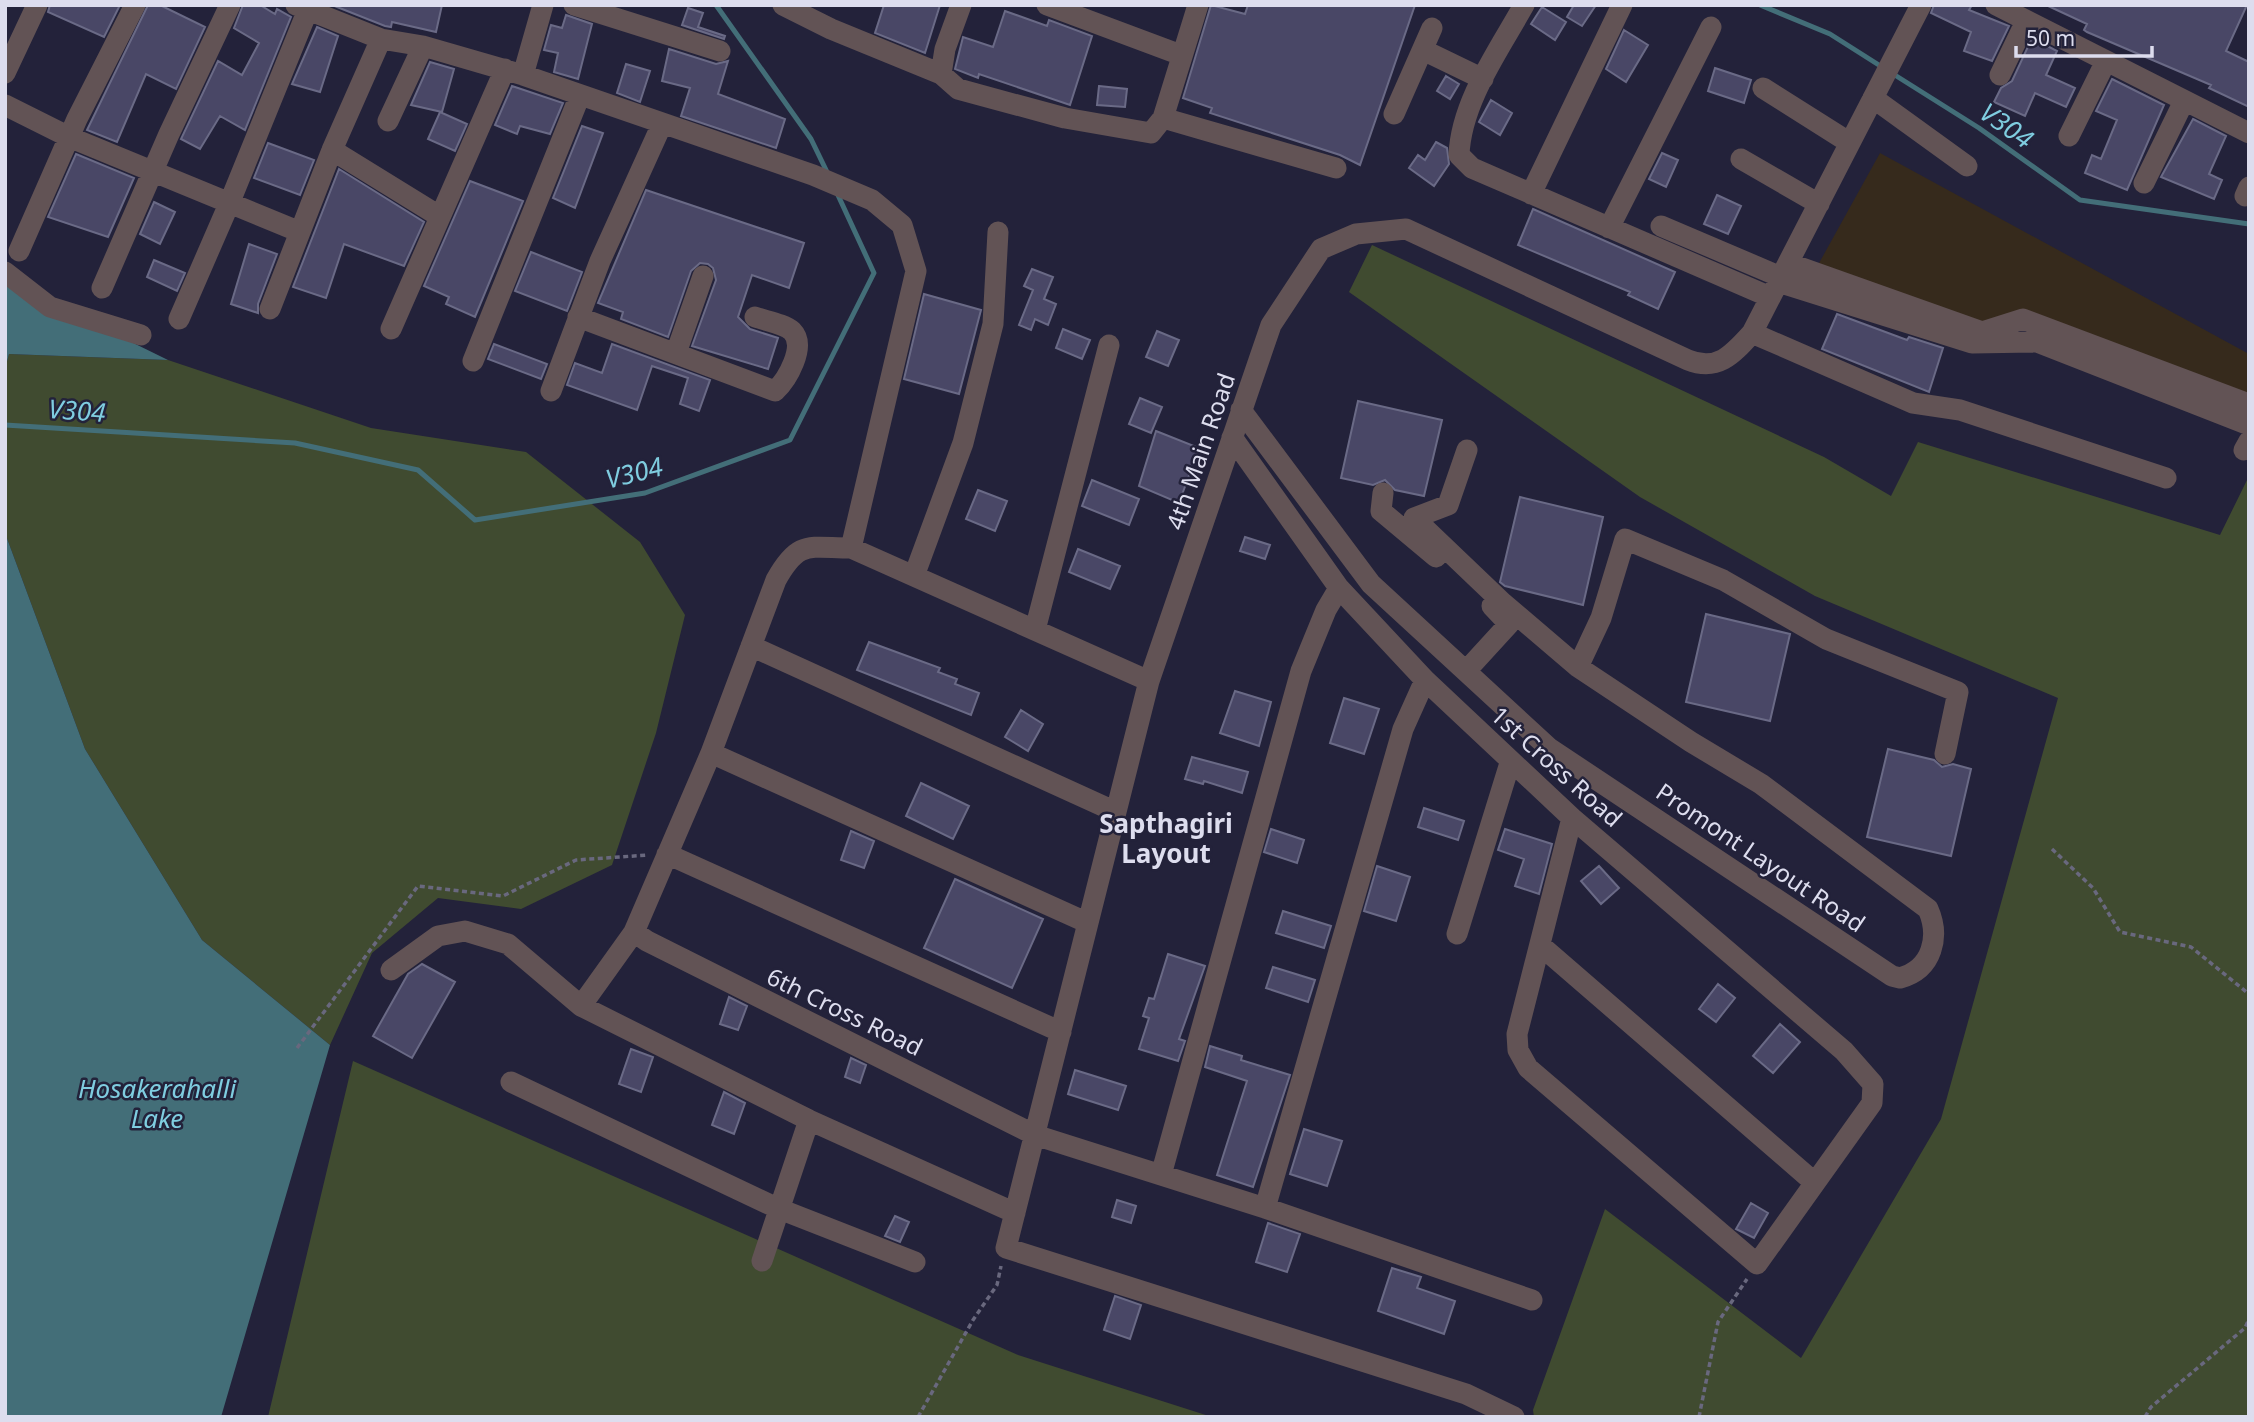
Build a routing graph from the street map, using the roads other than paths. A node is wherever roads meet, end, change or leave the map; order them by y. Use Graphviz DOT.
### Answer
graph roads {
  1 [pos="37,5"];
  2 [pos="135,5"];
  3 [pos="230,5"];
  4 [pos="543,5"];
  5 [pos="573,5"];
  6 [pos="783,5"];
  7 [pos="961,5"];
  8 [pos="1047,5"];
  9 [pos="1198,5"];
  10 [pos="1524,5"];
  11 [pos="1622,5"];
  12 [pos="1921,5"];
  13 [pos="1996,5"];
  14 [pos="302,8"];
  15 [pos="2026,21"];
  16 [pos="1711,27"];
  17 [pos="1432,29"];
  18 [pos="381,39"];
  19 [pos="423,46"];
  20 [pos="1423,50"];
  21 [pos="720,51"];
  22 [pos="1181,55"];
  23 [pos="2105,61"];
  24 [pos="514,72"];
  25 [pos="5,73"];
  26 [pos="941,74"];
  27 [pos="2000,75"];
  28 [pos="1483,79"];
  29 [pos="1763,89"];
  30 [pos="1876,93"];
  31 [pos="580,95"];
  32 [pos="2184,100"];
  33 [pos="5,105"];
  34 [pos="1394,114"];
  35 [pos="1163,118"];
  36 [pos="387,121"];
  37 [pos="662,124"];
  38 [pos="2249,133"];
  39 [pos="2069,136"];
  40 [pos="69,137"];
  41 [pos="1850,143"];
  42 [pos="332,150"];
  43 [pos="1741,159"];
  44 [pos="1967,166"];
  45 [pos="1336,168"];
  46 [pos="152,172"];
  47 [pos="2144,183"];
  48 [pos="1531,194"];
  49 [pos="1819,204"];
  50 [pos="229,205"];
  51 [pos="439,216"];
  52 [pos="1661,226"];
  53 [pos="1609,228"];
  54 [pos="300,232"];
  55 [pos="998,232"];
  56 [pos="19,251"];
  57 [pos="5,272"];
  58 [pos="703,276"];
  59 [pos="1779,280"];
  60 [pos="102,288"];
  61 [pos="270,309"];
  62 [pos="578,317"];
  63 [pos="755,317"];
  64 [pos="179,319"];
  65 [pos="391,329"];
  66 [pos="1752,332"];
  67 [pos="141,335"];
  68 [pos="1109,345"];
  69 [pos="676,354"];
  70 [pos="473,361"];
  71 [pos="551,391"];
  72 [pos="2249,404"];
  73 [pos="1241,410"];
  74 [pos="2249,425"];
  75 [pos="1232,437"];
  76 [pos="1467,450"];
  77 [pos="2166,478"];
  78 [pos="1383,493"];
  79 [pos="851,548"];
  80 [pos="914,576"];
  81 [pos="1339,588"];
  82 [pos="1035,630"];
  83 [pos="751,646"];
  84 [pos="1578,667"];
  85 [pos="1466,671"];
  86 [pos="1425,680"];
  87 [pos="1149,681"];
  88 [pos="711,753"];
  89 [pos="1945,754"];
  90 [pos="1510,763"];
  91 [pos="1116,812"];
  92 [pos="1572,818"];
  93 [pos="667,854"];
  94 [pos="1088,923"];
  95 [pos="634,932"];
  96 [pos="1457,934"];
  97 [pos="1540,945"];
  98 [pos="391,970"];
  99 [pos="580,1006"];
  100 [pos="1060,1032"];
  101 [pos="511,1082"];
  102 [pos="809,1120"];
  103 [pos="1035,1135"];
  104 [pos="1161,1175"];
  105 [pos="1815,1183"];
  106 [pos="778,1208"];
  107 [pos="1265,1208"];
  108 [pos="1015,1213"];
  109 [pos="762,1261"];
  110 [pos="915,1262"];
  111 [pos="1532,1300"];
  112 [pos="1514,1417"];
  1 -- 25 [label="street"];
  2 -- 40 [label="street"];
  3 -- 46 [label="street"];
  4 -- 24 [label="street"];
  5 -- 21 [label="street"];
  6 -- 26 [label="street"];
  7 -- 26 [label="street"];
  8 -- 22 [label="street"];
  9 -- 22 [label="street"];
  10 -- 28 [label="street"];
  11 -- 48 [label="street"];
  12 -- 30 [label="street"];
  13 -- 15 [label="street"];
  14 -- 18 [label="street"];
  14 -- 50 [label="street"];
  15 -- 23 [label="street"];
  15 -- 27 [label="street"];
  16 -- 53 [label="street"];
  17 -- 20 [label="street"];
  18 -- 19 [label="street"];
  18 -- 42 [label="street"];
  19 -- 24 [label="street"];
  19 -- 36 [label="street"];
  20 -- 28 [label="street"];
  20 -- 34 [label="street"];
  22 -- 35 [label="street"];
  23 -- 32 [label="street"];
  23 -- 39 [label="street"];
  24 -- 31 [label="street"];
  24 -- 51 [label="street"];
  26 -- 35 [label="street"];
  28 -- 48 [label="street"];
  29 -- 41 [label="street"];
  30 -- 41 [label="street"];
  30 -- 44 [label="street"];
  31 -- 37 [label="street"];
  31 -- 70 [label="street"];
  32 -- 38 [label="street"];
  32 -- 47 [label="street"];
  33 -- 40 [label="street"];
  35 -- 45 [label="street"];
  37 -- 62 [label="street"];
  37 -- 79 [label="street"];
  40 -- 46 [label="street"];
  40 -- 56 [label="street"];
  41 -- 49 [label="street"];
  42 -- 51 [label="street"];
  42 -- 54 [label="street"];
  43 -- 49 [label="street"];
  46 -- 50 [label="street"];
  46 -- 60 [label="street"];
  48 -- 53 [label="street"];
  49 -- 59 [label="street"];
  50 -- 54 [label="street"];
  50 -- 64 [label="street"];
  51 -- 65 [label="street"];
  52 -- 59 [label="street"];
  53 -- 59 [label="street"];
  54 -- 61 [label="street"];
  55 -- 80 [label="street"];
  57 -- 67 [label="street"];
  58 -- 69 [label="street"];
  59 -- 66 [label="street"];
  59 -- 72 [label="street"];
  59 -- 74 [label="street"];
  62 -- 69 [label="street"];
  62 -- 71 [label="street"];
  63 -- 69 [label="street"];
  66 -- 73 [label="street, 4th Main Road"];
  66 -- 77 [label="street"];
  68 -- 82 [label="street"];
  73 -- 75 [label="street, 4th Main Road"];
  73 -- 85 [label="street, Promont Layout Road"];
  75 -- 81 [label="street, 1st Cross Road"];
  75 -- 87 [label="street, 4th Main Road"];
  76 -- 84 [label="street"];
  78 -- 85 [label="street"];
  79 -- 80 [label="street"];
  79 -- 83 [label="street"];
  80 -- 82 [label="street"];
  81 -- 86 [label="street, 1st Cross Road"];
  81 -- 104 [label="street"];
  82 -- 87 [label="street"];
  83 -- 88 [label="street"];
  83 -- 91 [label="street"];
  84 -- 85 [label="street, Promont Layout Road"];
  84 -- 89 [label="street"];
  86 -- 90 [label="street, 1st Cross Road"];
  86 -- 107 [label="street"];
  87 -- 91 [label="street, 4th Main Road"];
  88 -- 93 [label="street"];
  88 -- 94 [label="street"];
  90 -- 92 [label="street, 1st Cross Road"];
  90 -- 96 [label="street"];
  91 -- 94 [label="street, 4th Main Road"];
  92 -- 97 [label="street"];
  92 -- 105 [label="street, 1st Cross Road"];
  93 -- 95 [label="street"];
  93 -- 100 [label="street"];
  94 -- 100 [label="street, 4th Main Road"];
  95 -- 99 [label="street"];
  95 -- 103 [label="street, 6th Cross Road"];
  97 -- 105 [label="street"];
  97 -- 105 [label="street"];
  98 -- 99 [label="street"];
  99 -- 102 [label="street"];
  100 -- 103 [label="street, 4th Main Road"];
  101 -- 106 [label="street"];
  102 -- 106 [label="street"];
  102 -- 108 [label="street"];
  103 -- 104 [label="street, 6th Cross Road"];
  103 -- 108 [label="street, 4th Main Road"];
  104 -- 107 [label="street, 6th Cross Road"];
  106 -- 109 [label="street"];
  106 -- 110 [label="street"];
  107 -- 111 [label="street, 6th Cross Road"];
  108 -- 112 [label="street, 4th Main Road"];
}
